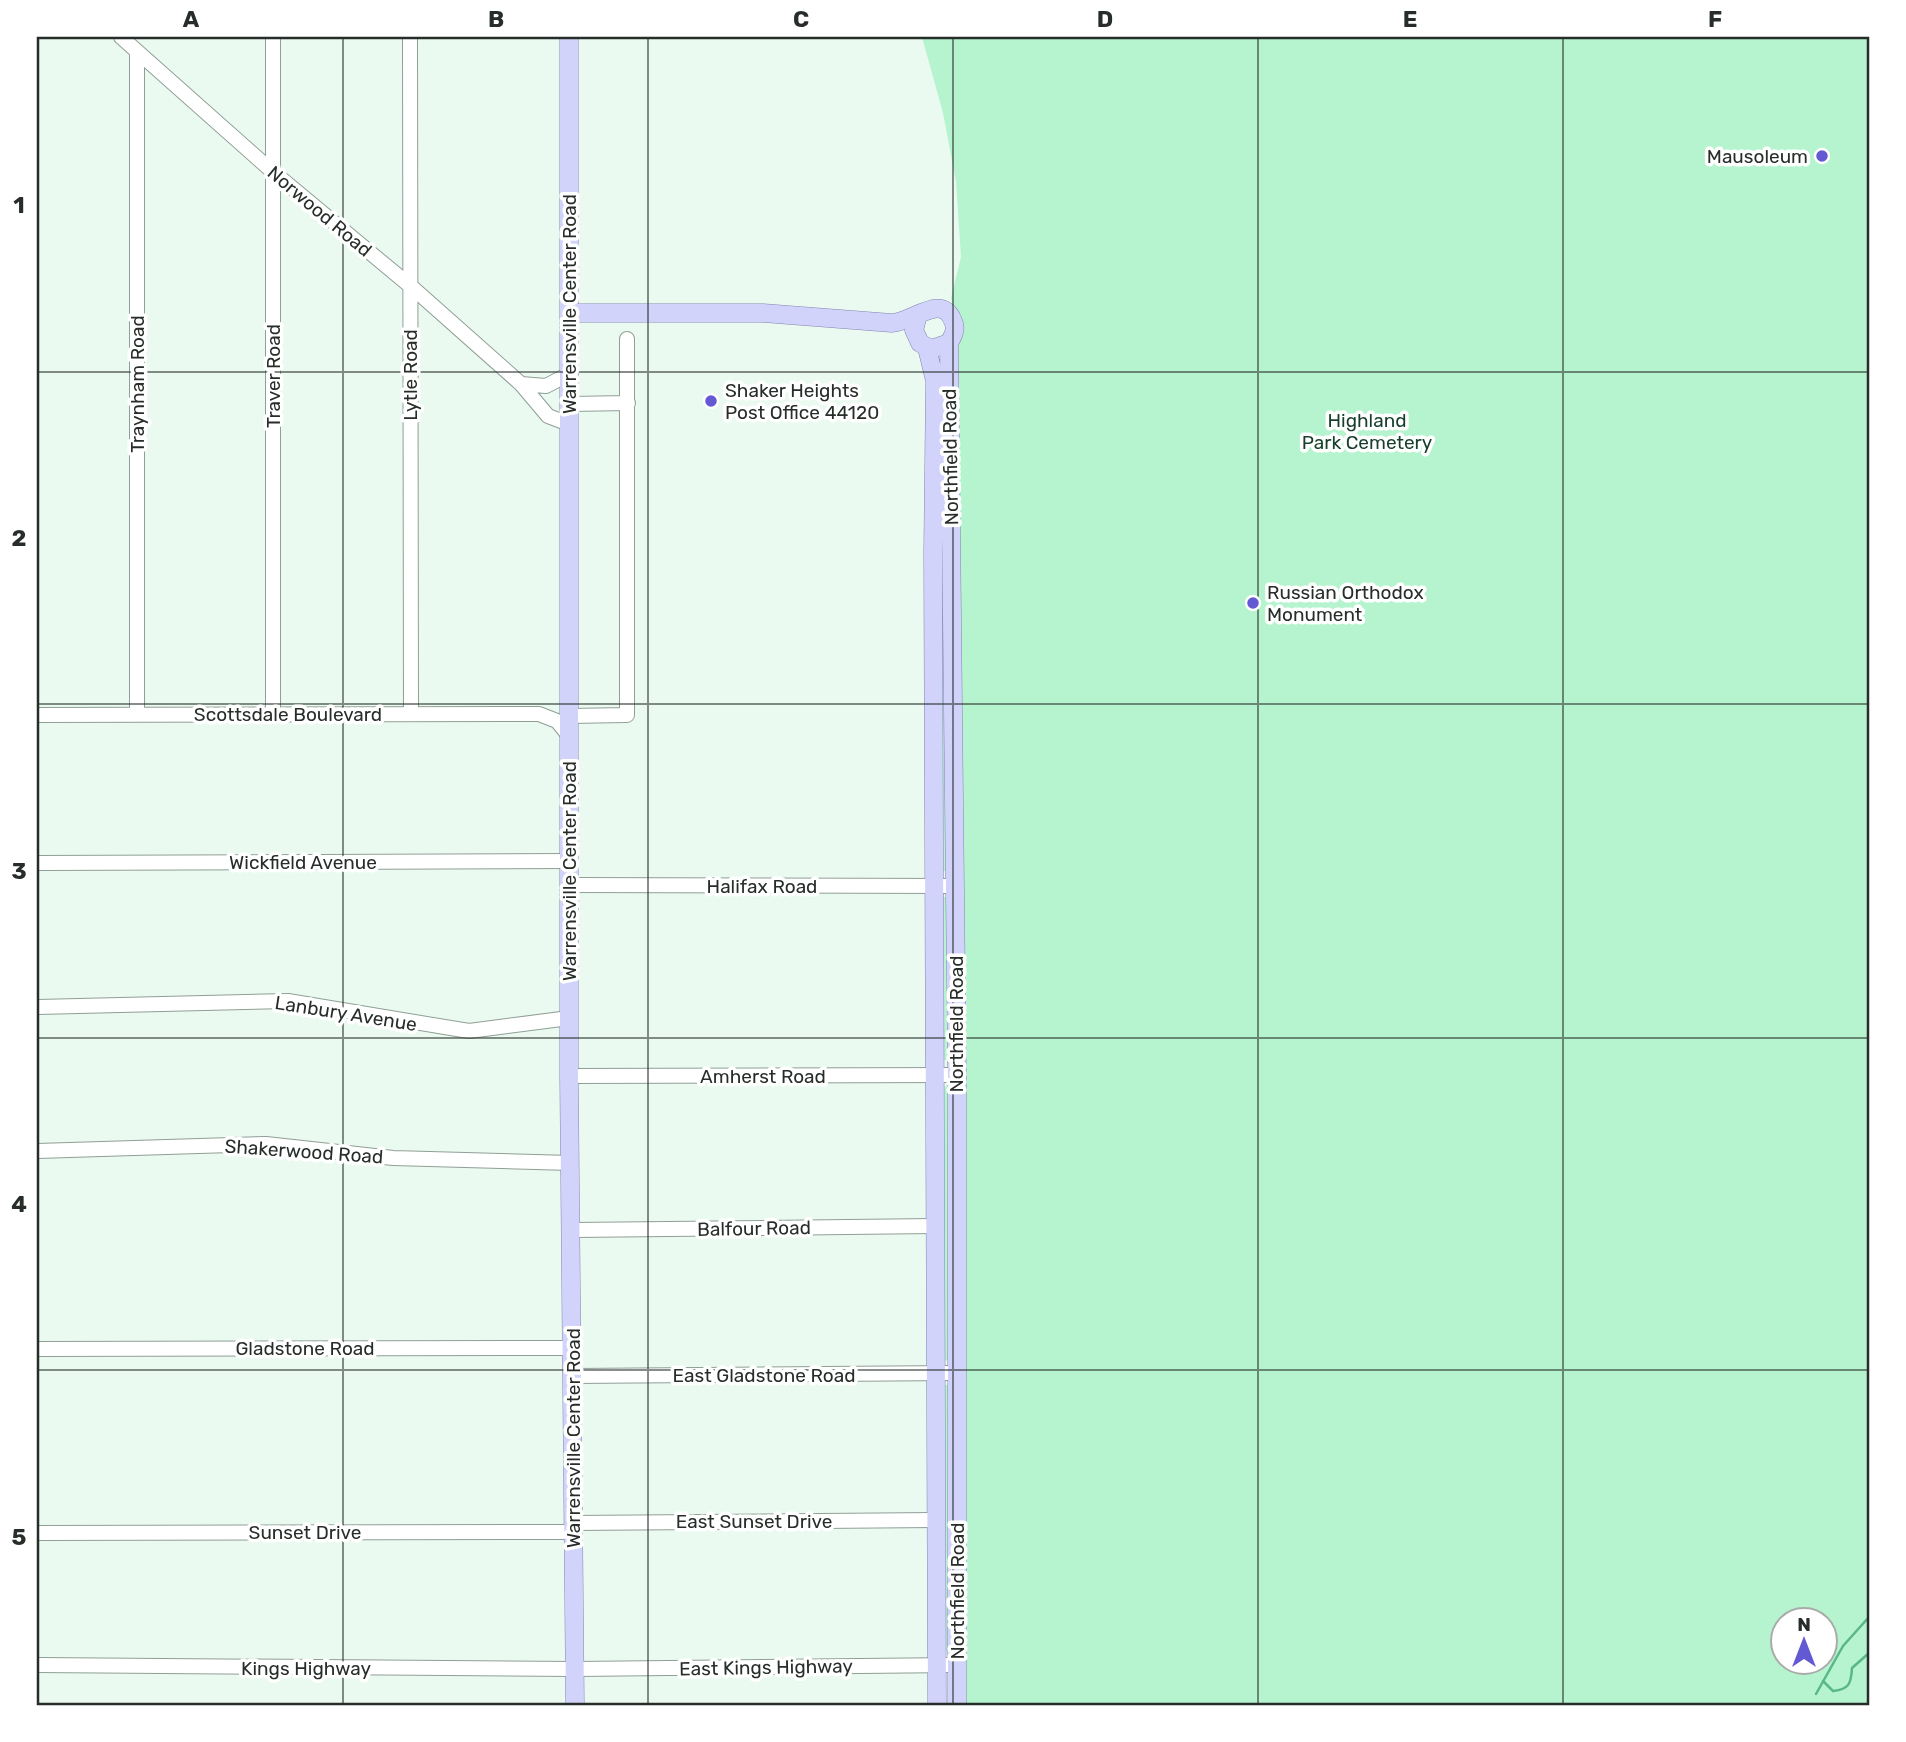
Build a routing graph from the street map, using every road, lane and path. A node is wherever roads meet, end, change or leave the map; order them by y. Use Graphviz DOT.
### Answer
graph roads {
  1 [pos="121,37"];
  2 [pos="273,37"];
  3 [pos="410,37"];
  4 [pos="569,37"];
  5 [pos="137,54"];
  6 [pos="273,172"];
  7 [pos="410,285"];
  8 [pos="569,313"];
  9 [pos="796,315"];
  10 [pos="918,315"];
  11 [pos="627,339"];
  12 [pos="949,343"];
  13 [pos="922,344"];
  14 [pos="569,374"];
  15 [pos="521,384"];
  16 [pos="628,403"];
  17 [pos="569,404"];
  18 [pos="569,424"];
  19 [pos="568,691"];
  20 [pos="411,714"];
  21 [pos="539,714"];
  22 [pos="37,715"];
  23 [pos="137,715"];
  24 [pos="273,715"];
  25 [pos="568,716"];
  26 [pos="569,736"];
  27 [pos="569,861"];
  28 [pos="37,863"];
  29 [pos="569,885"];
  30 [pos="934,886"];
  31 [pos="955,886"];
  32 [pos="37,1007"];
  33 [pos="569,1018"];
  34 [pos="934,1075"];
  35 [pos="957,1075"];
  36 [pos="569,1076"];
  37 [pos="37,1151"];
  38 [pos="571,1163"];
  39 [pos="934,1226"];
  40 [pos="573,1230"];
  41 [pos="573,1348"];
  42 [pos="37,1349"];
  43 [pos="936,1373"];
  44 [pos="956,1373"];
  45 [pos="573,1376"];
  46 [pos="936,1520"];
  47 [pos="573,1528"];
  48 [pos="37,1533"];
  49 [pos="37,1665"];
  50 [pos="937,1665"];
  51 [pos="957,1665"];
  52 [pos="575,1669"];
  53 [pos="575,1705"];
  54 [pos="937,1705"];
  55 [pos="957,1705"];
  1 -- 5 [label="street, Norwood Road"];
  2 -- 6 [label="street, Traver Road"];
  3 -- 7 [label="street, Lytle Road"];
  4 -- 8 [label="main road, Warrensville Center Road"];
  5 -- 6 [label="street, Norwood Road"];
  5 -- 23 [label="street, Traynham Road"];
  6 -- 7 [label="street, Norwood Road"];
  6 -- 24 [label="street, Traver Road"];
  7 -- 15 [label="street, Norwood Road"];
  7 -- 20 [label="street, Lytle Road"];
  8 -- 9 [label="main road"];
  8 -- 14 [label="main road, Warrensville Center Road"];
  9 -- 10 [label="main road"];
  9 -- 13 [label="main road"];
  10 -- 12 [label="main road"];
  10 -- 13 [label="main road"];
  11 -- 16 [label="street"];
  12 -- 13 [label="main road"];
  12 -- 31 [label="main road, Northfield Road"];
  13 -- 30 [label="main road, Northfield Road"];
  14 -- 15 [label="street"];
  14 -- 17 [label="main road, Warrensville Center Road"];
  15 -- 18 [label="street, Norwood Road"];
  16 -- 17 [label="street"];
  16 -- 25 [label="street"];
  17 -- 18 [label="main road, Warrensville Center Road"];
  18 -- 19 [label="main road, Warrensville Center Road"];
  19 -- 21 [label="street"];
  19 -- 25 [label="main road, Warrensville Center Road"];
  20 -- 21 [label="street, Scottsdale Boulevard"];
  20 -- 24 [label="street, Scottsdale Boulevard"];
  21 -- 26 [label="street"];
  22 -- 23 [label="street, Scottsdale Boulevard"];
  23 -- 24 [label="street, Scottsdale Boulevard"];
  25 -- 26 [label="main road, Warrensville Center Road"];
  26 -- 27 [label="main road, Warrensville Center Road"];
  27 -- 28 [label="street, Wickfield Avenue"];
  27 -- 29 [label="main road, Warrensville Center Road"];
  29 -- 30 [label="street, Halifax Road"];
  29 -- 33 [label="main road, Warrensville Center Road"];
  30 -- 31 [label="street, Halifax Road"];
  30 -- 34 [label="main road, Northfield Road"];
  31 -- 35 [label="main road, Northfield Road"];
  32 -- 33 [label="street, Lanbury Avenue"];
  33 -- 36 [label="main road, Warrensville Center Road"];
  34 -- 35 [label="street, Amherst Road"];
  34 -- 36 [label="street, Amherst Road"];
  34 -- 39 [label="main road, Northfield Road"];
  35 -- 44 [label="main road, Northfield Road"];
  36 -- 38 [label="main road, Warrensville Center Road"];
  37 -- 38 [label="street, Shakerwood Road"];
  38 -- 40 [label="main road, Warrensville Center Road"];
  39 -- 40 [label="street, Balfour Road"];
  39 -- 43 [label="main road, Northfield Road"];
  40 -- 41 [label="main road, Warrensville Center Road"];
  41 -- 42 [label="street, Gladstone Road"];
  41 -- 45 [label="main road, Warrensville Center Road"];
  43 -- 44 [label="street, East Gladstone Road"];
  43 -- 45 [label="street, East Gladstone Road"];
  43 -- 46 [label="main road, Northfield Road"];
  44 -- 51 [label="main road, Northfield Road"];
  45 -- 47 [label="main road, Warrensville Center Road"];
  46 -- 47 [label="street, East Sunset Drive"];
  46 -- 50 [label="main road, Northfield Road"];
  47 -- 48 [label="street, Sunset Drive"];
  47 -- 52 [label="main road, Warrensville Center Road"];
  49 -- 52 [label="street, Kings Highway"];
  50 -- 51 [label="street, East Kings Highway"];
  50 -- 52 [label="street, East Kings Highway"];
  50 -- 54 [label="main road, Northfield Road"];
  51 -- 55 [label="main road, Northfield Road"];
  52 -- 53 [label="main road, Warrensville Center Road"];
}
